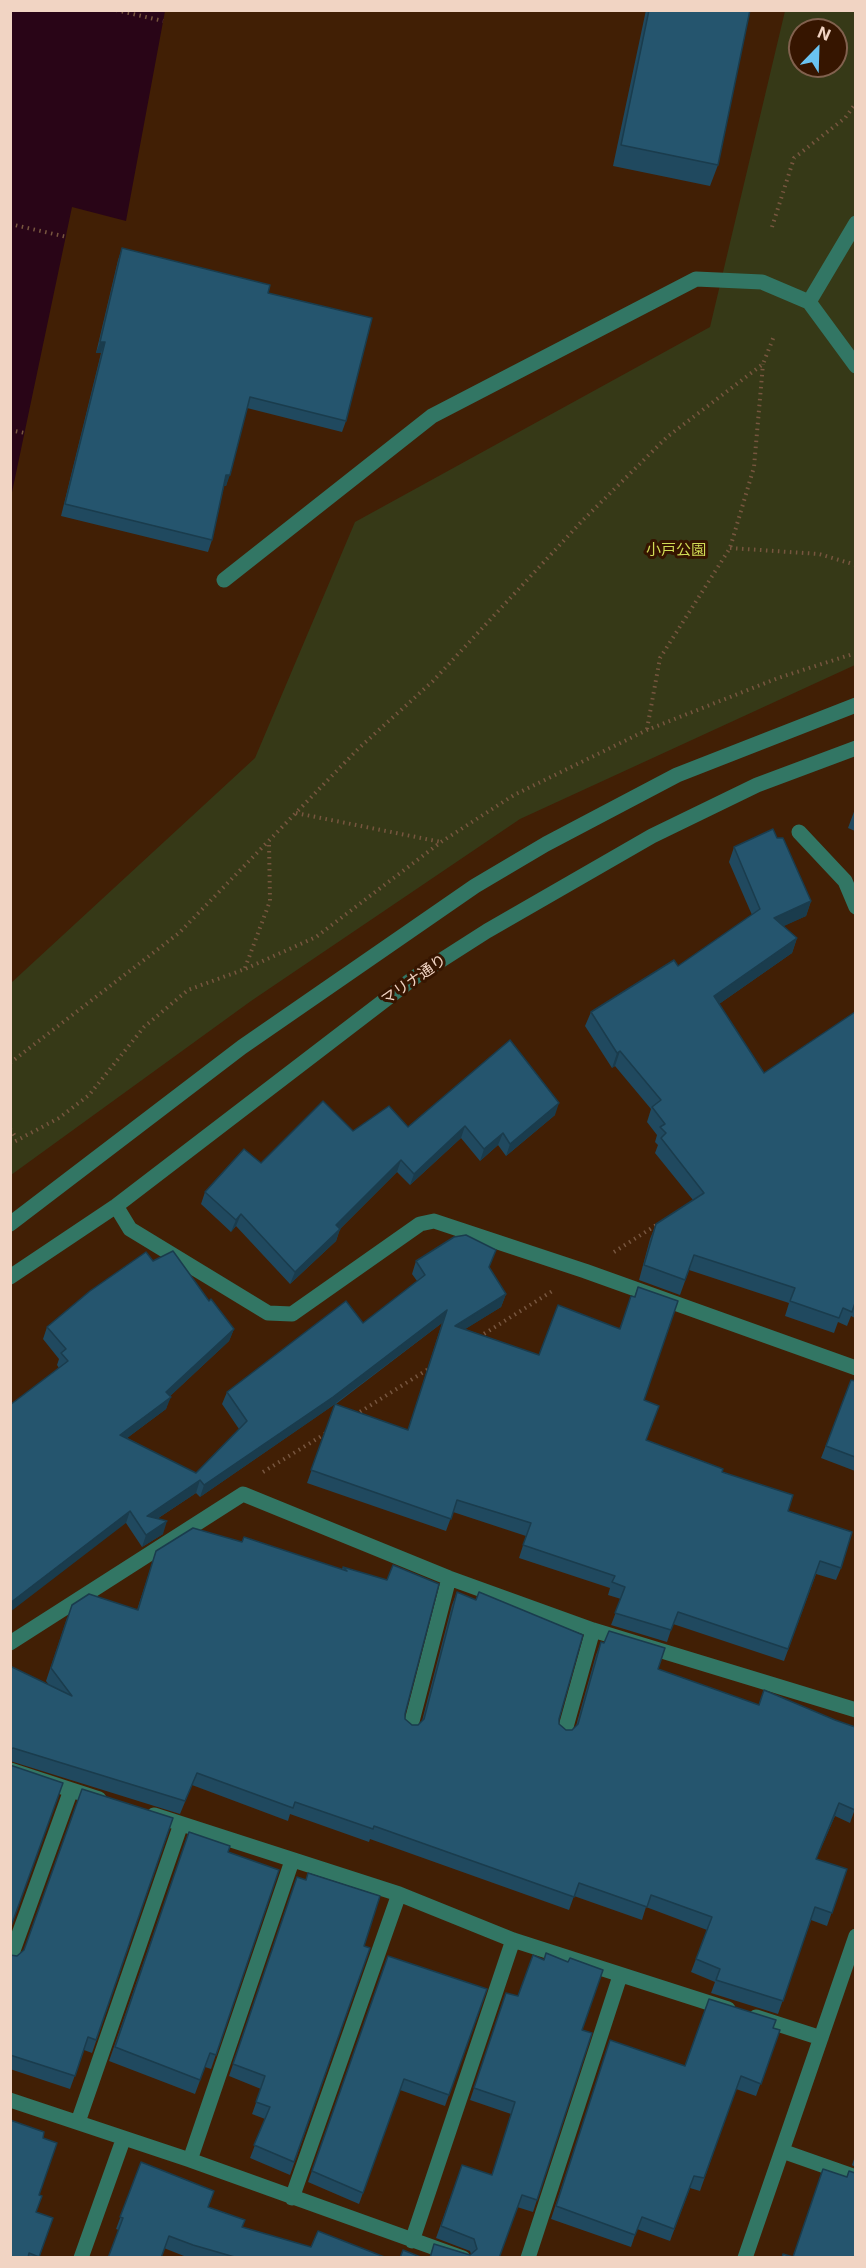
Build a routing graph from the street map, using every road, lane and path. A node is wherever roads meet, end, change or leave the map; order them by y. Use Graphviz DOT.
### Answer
graph roads {
  1 [pos="116,10"];
  2 [pos="163,21"];
  3 [pos="855,103"];
  4 [pos="855,223"];
  5 [pos="10,224"];
  6 [pos="772,228"];
  7 [pos="67,237"];
  8 [pos="809,302"];
  9 [pos="774,336"];
  10 [pos="763,364"];
  11 [pos="855,366"];
  12 [pos="10,430"];
  13 [pos="25,433"];
  14 [pos="730,548"];
  15 [pos="855,565"];
  16 [pos="224,580"];
  17 [pos="855,653"];
  18 [pos="855,705"];
  19 [pos="647,730"];
  20 [pos="855,748"];
  21 [pos="295,813"];
  22 [pos="799,832"];
  23 [pos="269,842"];
  24 [pos="441,842"];
  25 [pos="855,907"];
  26 [pos="245,969"];
  27 [pos="10,1063"];
  28 [pos="10,1129"];
  29 [pos="17,1139"];
  30 [pos="10,1144"];
  31 [pos="116,1206"];
  32 [pos="665,1220"];
  33 [pos="10,1224"];
  34 [pos="585,1271"];
  35 [pos="10,1278"];
  36 [pos="474,1340"];
  37 [pos="434,1365"];
  38 [pos="855,1368"];
  39 [pos="353,1416"];
  40 [pos="333,1429"];
  41 [pos="243,1494"];
  42 [pos="449,1578"];
  43 [pos="592,1630"];
  44 [pos="10,1643"];
  45 [pos="855,1710"];
  46 [pos="410,1729"];
  47 [pos="564,1734"];
  48 [pos="10,1770"];
  49 [pos="71,1790"];
  50 [pos="115,1803"];
  51 [pos="137,1810"];
  52 [pos="181,1824"];
  53 [pos="292,1861"];
  54 [pos="399,1894"];
  55 [pos="855,1936"];
  56 [pos="513,1940"];
  57 [pos="10,1959"];
  58 [pos="851,1966"];
  59 [pos="620,1976"];
  60 [pos="821,2038"];
  61 [pos="10,2100"];
  62 [pos="78,2122"];
  63 [pos="123,2140"];
  64 [pos="782,2151"];
  65 [pos="190,2160"];
  66 [pos="855,2177"];
  67 [pos="292,2198"];
  68 [pos="412,2241"];
  69 [pos="81,2258"];
  70 [pos="463,2258"];
  71 [pos="528,2258"];
  72 [pos="745,2258"];
  1 -- 2 [label="path"];
  3 -- 6 [label="path"];
  4 -- 8 [label="street"];
  5 -- 7 [label="path"];
  8 -- 11 [label="street"];
  8 -- 16 [label="street"];
  9 -- 10 [label="path"];
  10 -- 14 [label="path"];
  10 -- 21 [label="path"];
  12 -- 13 [label="path"];
  14 -- 15 [label="path"];
  14 -- 19 [label="path"];
  17 -- 19 [label="path"];
  18 -- 33 [label="street"];
  19 -- 24 [label="path"];
  20 -- 31 [label="street, マリナ通り"];
  21 -- 23 [label="path"];
  21 -- 24 [label="path"];
  22 -- 25 [label="street"];
  23 -- 26 [label="path"];
  23 -- 27 [label="path"];
  24 -- 26 [label="path"];
  26 -- 29 [label="path"];
  28 -- 29 [label="path"];
  29 -- 30 [label="path"];
  31 -- 34 [label="street"];
  31 -- 35 [label="street, マリナ通り"];
  32 -- 34 [label="path"];
  34 -- 36 [label="path"];
  34 -- 38 [label="street"];
  37 -- 39 [label="path"];
  40 -- 41 [label="path"];
  41 -- 42 [label="street"];
  41 -- 44 [label="street"];
  42 -- 43 [label="street"];
  42 -- 46 [label="street"];
  43 -- 45 [label="street"];
  43 -- 47 [label="street"];
  48 -- 49 [label="street"];
  49 -- 50 [label="street"];
  49 -- 57 [label="street"];
  51 -- 52 [label="street"];
  52 -- 53 [label="street"];
  52 -- 62 [label="street"];
  53 -- 54 [label="street"];
  53 -- 65 [label="street"];
  54 -- 56 [label="street"];
  54 -- 67 [label="street"];
  55 -- 58 [label="street"];
  56 -- 59 [label="street"];
  56 -- 68 [label="street"];
  58 -- 60 [label="street"];
  59 -- 60 [label="street"];
  59 -- 71 [label="street"];
  60 -- 64 [label="street"];
  61 -- 62 [label="street"];
  62 -- 63 [label="street"];
  63 -- 65 [label="street"];
  63 -- 69 [label="street"];
  64 -- 66 [label="street"];
  64 -- 72 [label="street"];
  65 -- 67 [label="street"];
  67 -- 68 [label="street"];
  68 -- 70 [label="street"];
}
